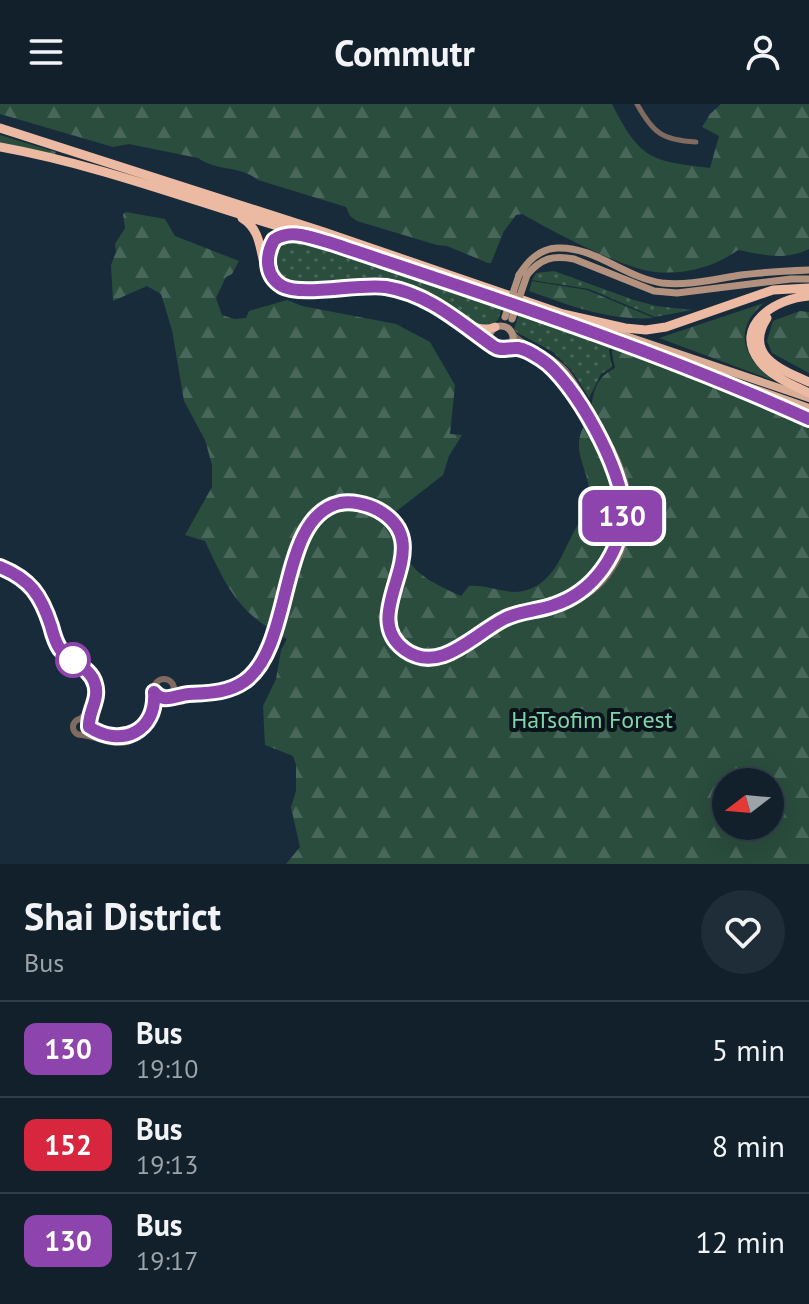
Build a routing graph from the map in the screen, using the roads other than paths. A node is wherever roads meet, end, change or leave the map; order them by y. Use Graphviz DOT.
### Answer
graph roads {
  1 [pos="637,104"];
  2 [pos="0,128"];
  3 [pos="696,142"];
  4 [pos="0,147"];
  5 [pos="225,210"];
  6 [pos="331,243"];
  7 [pos="809,270"];
  8 [pos="523,275"];
  9 [pos="809,279"];
  10 [pos="335,288"];
  11 [pos="809,288"];
  12 [pos="809,299"];
  13 [pos="451,314"];
  14 [pos="563,314"];
  15 [pos="509,318"];
  16 [pos="497,327"];
  17 [pos="511,332"];
  18 [pos="491,344"];
  19 [pos="507,348"];
  20 [pos="665,358"];
  21 [pos="809,382"];
  22 [pos="809,395"];
  23 [pos="809,408"];
  24 [pos="809,419"];
  25 [pos="0,567"];
  26 [pos="545,608"];
  27 [pos="172,682"];
  28 [pos="154,692"];
  29 [pos="202,694"];
  30 [pos="170,697"];
  31 [pos="93,707"];
  32 [pos="78,720"];
  33 [pos="89,725"];
  34 [pos="82,735"];
  1 -- 3 [label="street"];
  2 -- 14 [label="highway"];
  4 -- 5 [label="highway"];
  5 -- 6 [label="highway"];
  5 -- 10 [label="highway"];
  6 -- 10 [label="highway"];
  6 -- 20 [label="highway"];
  7 -- 8 [label="main road"];
  8 -- 9 [label="main road"];
  8 -- 15 [label="main road, bridge"];
  10 -- 13 [label="highway"];
  11 -- 14 [label="highway"];
  12 -- 21 [label="highway"];
  12 -- 22 [label="highway"];
  13 -- 16 [label="highway"];
  13 -- 18 [label="highway"];
  14 -- 22 [label="main road"];
  15 -- 16 [label="main road"];
  15 -- 17 [label="main road"];
  16 -- 17 [label="main road"];
  16 -- 18 [label="main road"];
  17 -- 19 [label="main road"];
  17 -- 26 [label="street"];
  18 -- 19 [label="main road"];
  19 -- 26 [label="street"];
  20 -- 23 [label="main road"];
  20 -- 24 [label="highway"];
  25 -- 31 [label="street"];
  26 -- 29 [label="street"];
  27 -- 28 [label="street"];
  27 -- 29 [label="street"];
  27 -- 30 [label="street"];
  28 -- 30 [label="street"];
  28 -- 33 [label="street"];
  29 -- 30 [label="street"];
  30 -- 34 [label="street"];
  31 -- 32 [label="street"];
  31 -- 33 [label="street"];
  32 -- 33 [label="street"];
  32 -- 34 [label="street"];
  33 -- 34 [label="street"];
}
